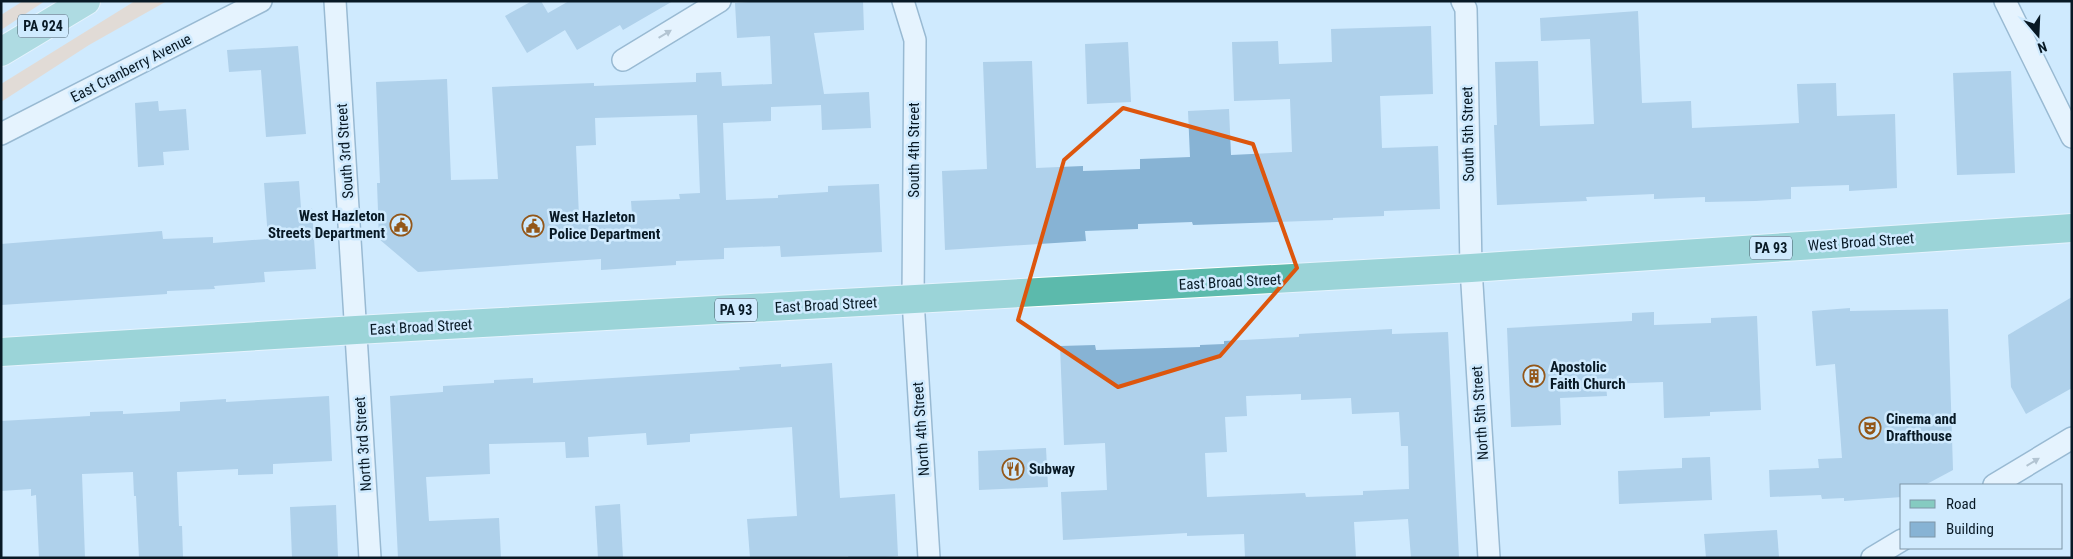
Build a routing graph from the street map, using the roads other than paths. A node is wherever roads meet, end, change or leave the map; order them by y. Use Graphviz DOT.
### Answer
graph roads {
  1 [pos="86,1"];
  2 [pos="261,1"];
  3 [pos="335,1"];
  4 [pos="720,1"];
  5 [pos="903,1"];
  6 [pos="1462,1"];
  7 [pos="2005,1"];
  8 [pos="1,52"];
  9 [pos="623,60"];
  10 [pos="1,134"];
  11 [pos="2072,136"];
  12 [pos="2072,228"];
  13 [pos="1470,268"];
  14 [pos="913,300"];
  15 [pos="356,330"];
  16 [pos="1,352"];
  17 [pos="2072,438"];
  18 [pos="1996,484"];
  19 [pos="1900,541"];
  20 [pos="370,558"];
  21 [pos="929,558"];
  22 [pos="1489,558"];
  23 [pos="1872,558"];
  1 -- 8 [label="main road, PA 924"];
  2 -- 10 [label="street, East Cranberry Avenue"];
  3 -- 15 [label="street, South 3rd Street"];
  9 -- 4 [label="street, one-way"];
  5 -- 14 [label="street, South 4th Street"];
  6 -- 13 [label="street, South 5th Street"];
  7 -- 11 [label="street"];
  12 -- 13 [label="highway, West Broad Street / PA 93"];
  13 -- 14 [label="highway, East Broad Street / PA 93"];
  13 -- 22 [label="street, North 5th Street"];
  14 -- 15 [label="highway, East Broad Street / PA 93"];
  14 -- 21 [label="street, North 4th Street"];
  15 -- 16 [label="highway, East Broad Street / PA 93"];
  15 -- 20 [label="street, North 3rd Street"];
  18 -- 17 [label="street, one-way"];
  19 -- 23 [label="street"];
}
